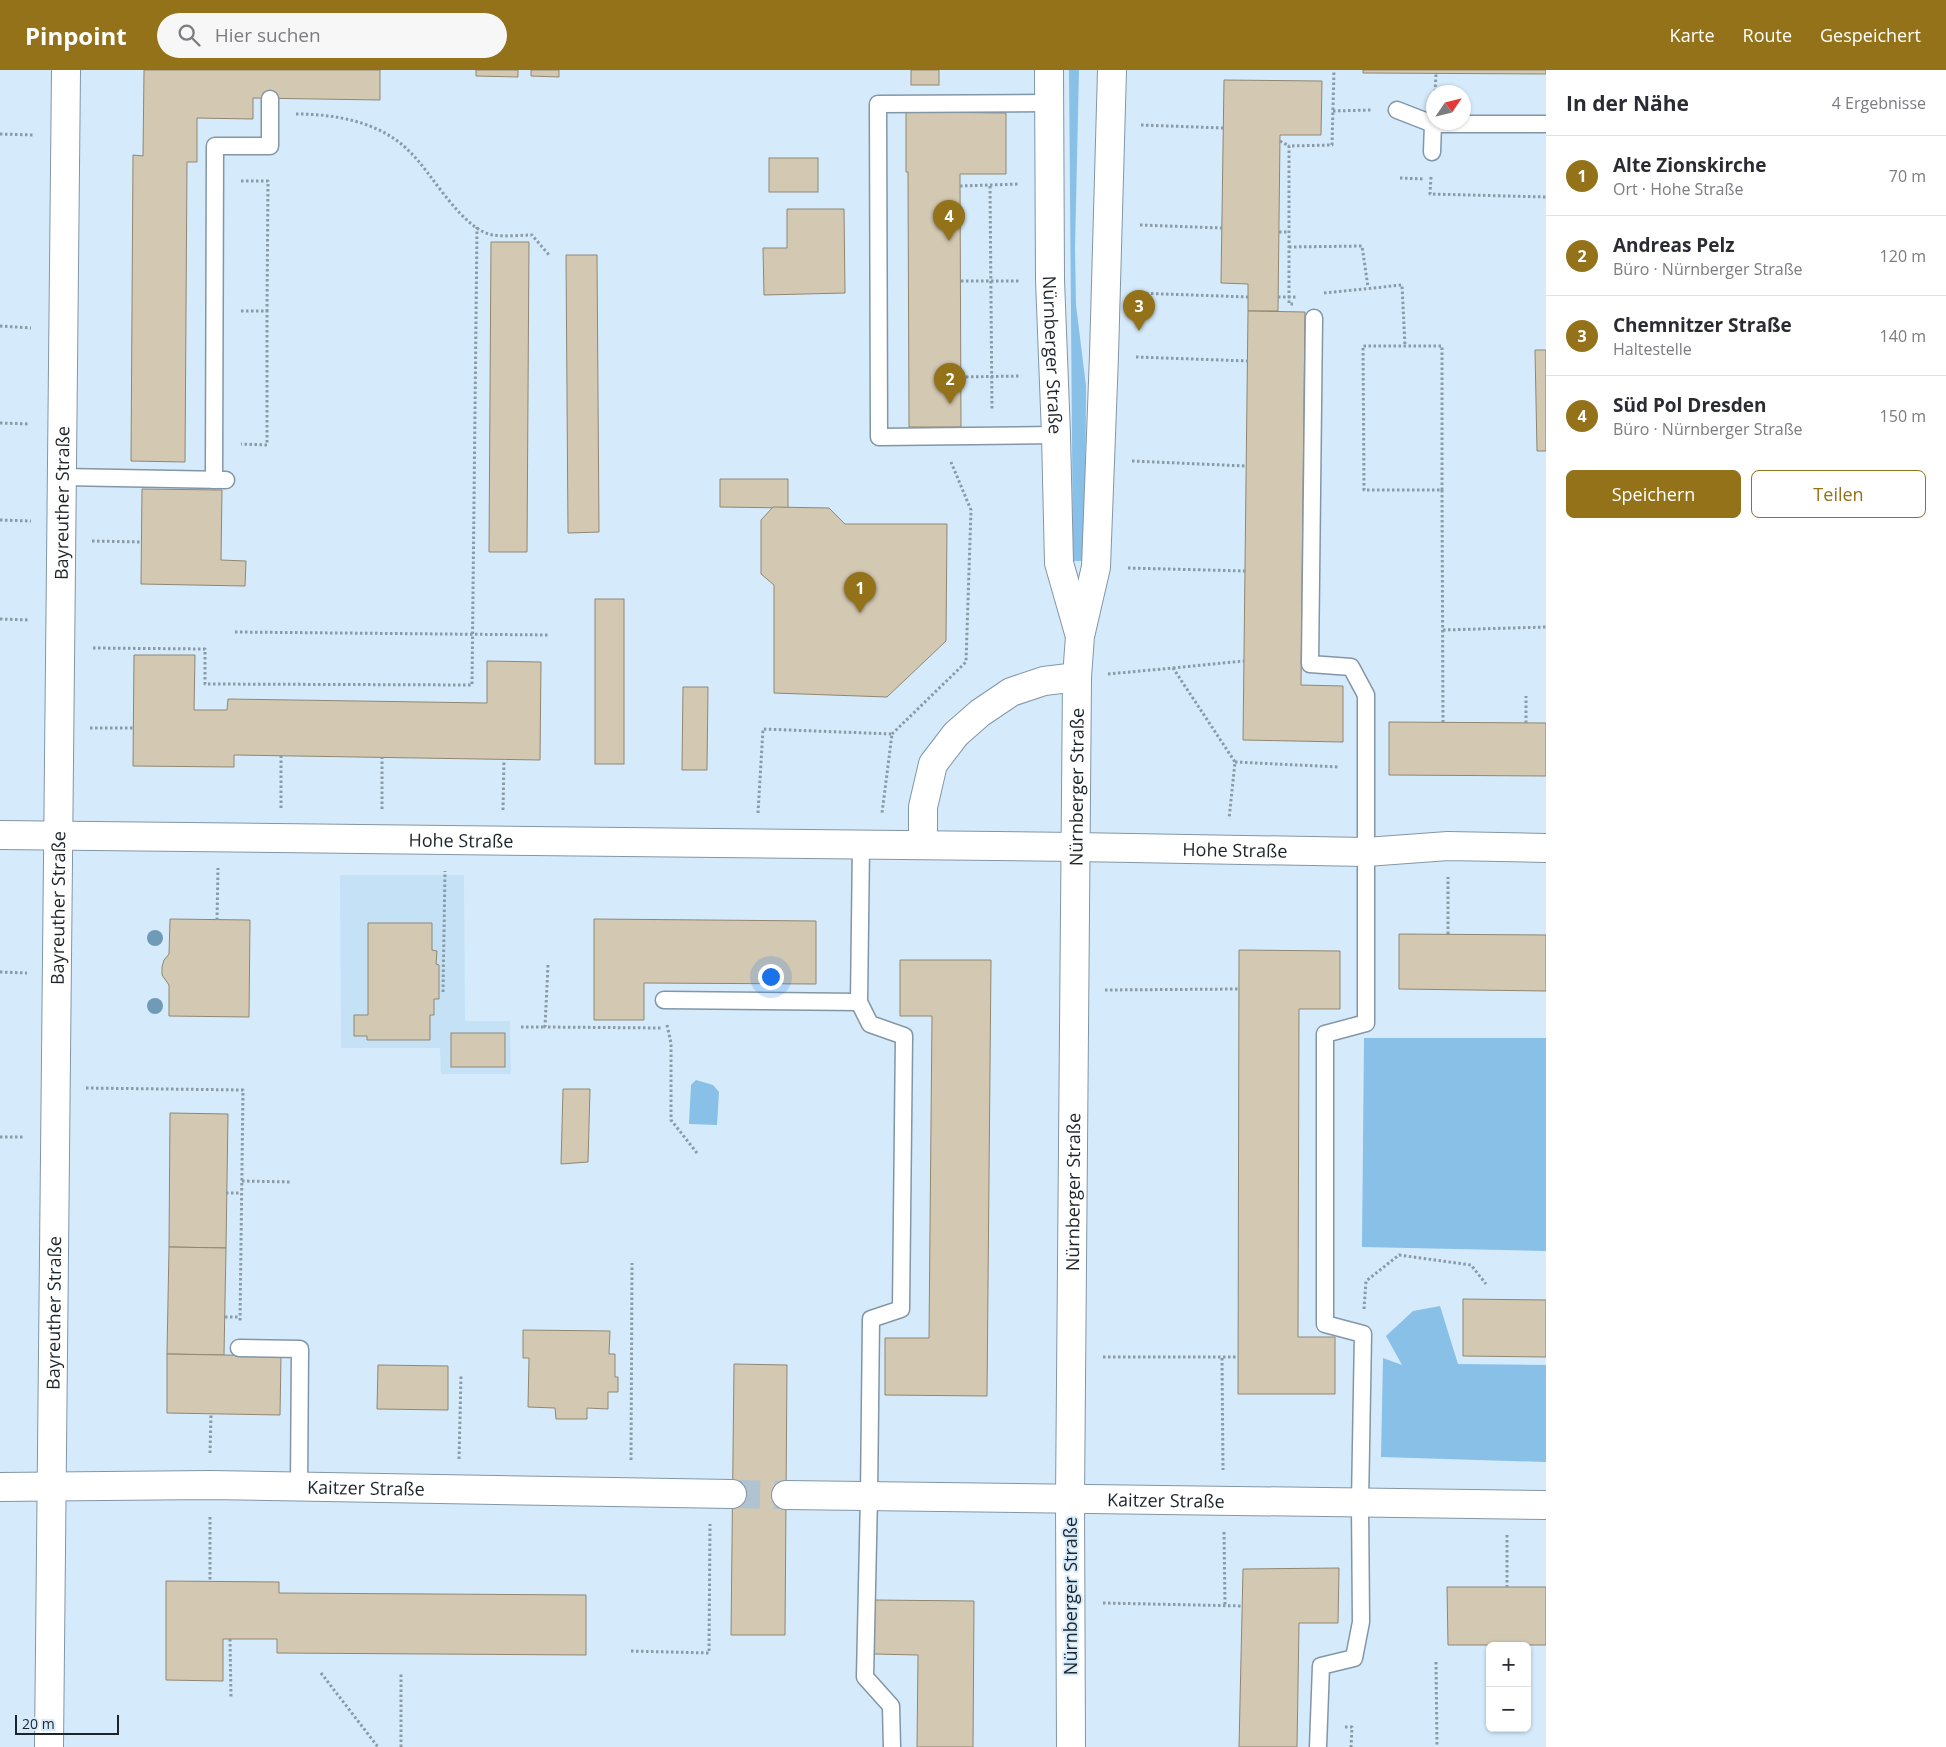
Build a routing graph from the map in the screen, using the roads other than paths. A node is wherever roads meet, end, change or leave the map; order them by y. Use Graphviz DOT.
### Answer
graph roads {
  1 [pos="66,70"];
  2 [pos="1049,70"];
  3 [pos="1112,70"];
  4 [pos="1049,103"];
  5 [pos="271,106"];
  6 [pos="1397,110"];
  7 [pos="1426,121"];
  8 [pos="1471,124"];
  9 [pos="1546,124"];
  10 [pos="1433,130"];
  11 [pos="1432,152"];
  12 [pos="1314,318"];
  13 [pos="1056,435"];
  14 [pos="62,477"];
  15 [pos="1080,636"];
  16 [pos="1078,677"];
  17 [pos="0,835"];
  18 [pos="58,836"];
  19 [pos="869,845"];
  20 [pos="923,845"];
  21 [pos="1076,847"];
  22 [pos="1546,848"];
  23 [pos="1366,852"];
  24 [pos="664,1000"];
  25 [pos="859,1002"];
  26 [pos="239,1348"];
  27 [pos="0,1487"];
  28 [pos="52,1487"];
  29 [pos="299,1487"];
  30 [pos="721,1494"];
  31 [pos="786,1494"];
  32 [pos="869,1496"];
  33 [pos="1070,1499"];
  34 [pos="1360,1503"];
  35 [pos="1546,1505"];
  36 [pos="49,1747"];
  37 [pos="892,1747"];
  38 [pos="1071,1747"];
  39 [pos="1318,1747"];
  1 -- 14 [label="street, Bayreuther Straße"];
  2 -- 4 [label="street, Nürnberger Straße"];
  3 -- 15 [label="street, Nürnberger Straße"];
  4 -- 13 [label="street, Nürnberger Straße"];
  4 -- 13 [label="lane"];
  5 -- 14 [label="lane"];
  6 -- 7 [label="lane"];
  8 -- 9 [label="lane"];
  10 -- 11 [label="lane"];
  12 -- 23 [label="lane"];
  13 -- 15 [label="street, Nürnberger Straße"];
  14 -- 18 [label="street, Bayreuther Straße"];
  15 -- 16 [label="street, Nürnberger Straße"];
  16 -- 20 [label="street"];
  16 -- 21 [label="street, Nürnberger Straße"];
  17 -- 18 [label="street, Hohe Straße"];
  18 -- 19 [label="street, Hohe Straße"];
  18 -- 28 [label="street, Bayreuther Straße"];
  19 -- 20 [label="street, Hohe Straße"];
  19 -- 25 [label="lane"];
  20 -- 21 [label="street, Hohe Straße"];
  21 -- 23 [label="street, Hohe Straße"];
  21 -- 33 [label="street, Nürnberger Straße"];
  22 -- 23 [label="street, Hohe Straße"];
  23 -- 34 [label="lane"];
  24 -- 25 [label="lane"];
  25 -- 32 [label="lane"];
  26 -- 29 [label="lane"];
  27 -- 28 [label="street, Kaitzer Straße"];
  28 -- 29 [label="street, Kaitzer Straße"];
  28 -- 36 [label="street, Bayreuther Straße"];
  29 -- 30 [label="street, Kaitzer Straße"];
  31 -- 32 [label="street, Kaitzer Straße"];
  32 -- 33 [label="street, Kaitzer Straße"];
  32 -- 37 [label="lane"];
  33 -- 34 [label="street, Kaitzer Straße"];
  33 -- 38 [label="street, Nürnberger Straße"];
  34 -- 35 [label="street, Kaitzer Straße"];
  34 -- 39 [label="lane"];
}
